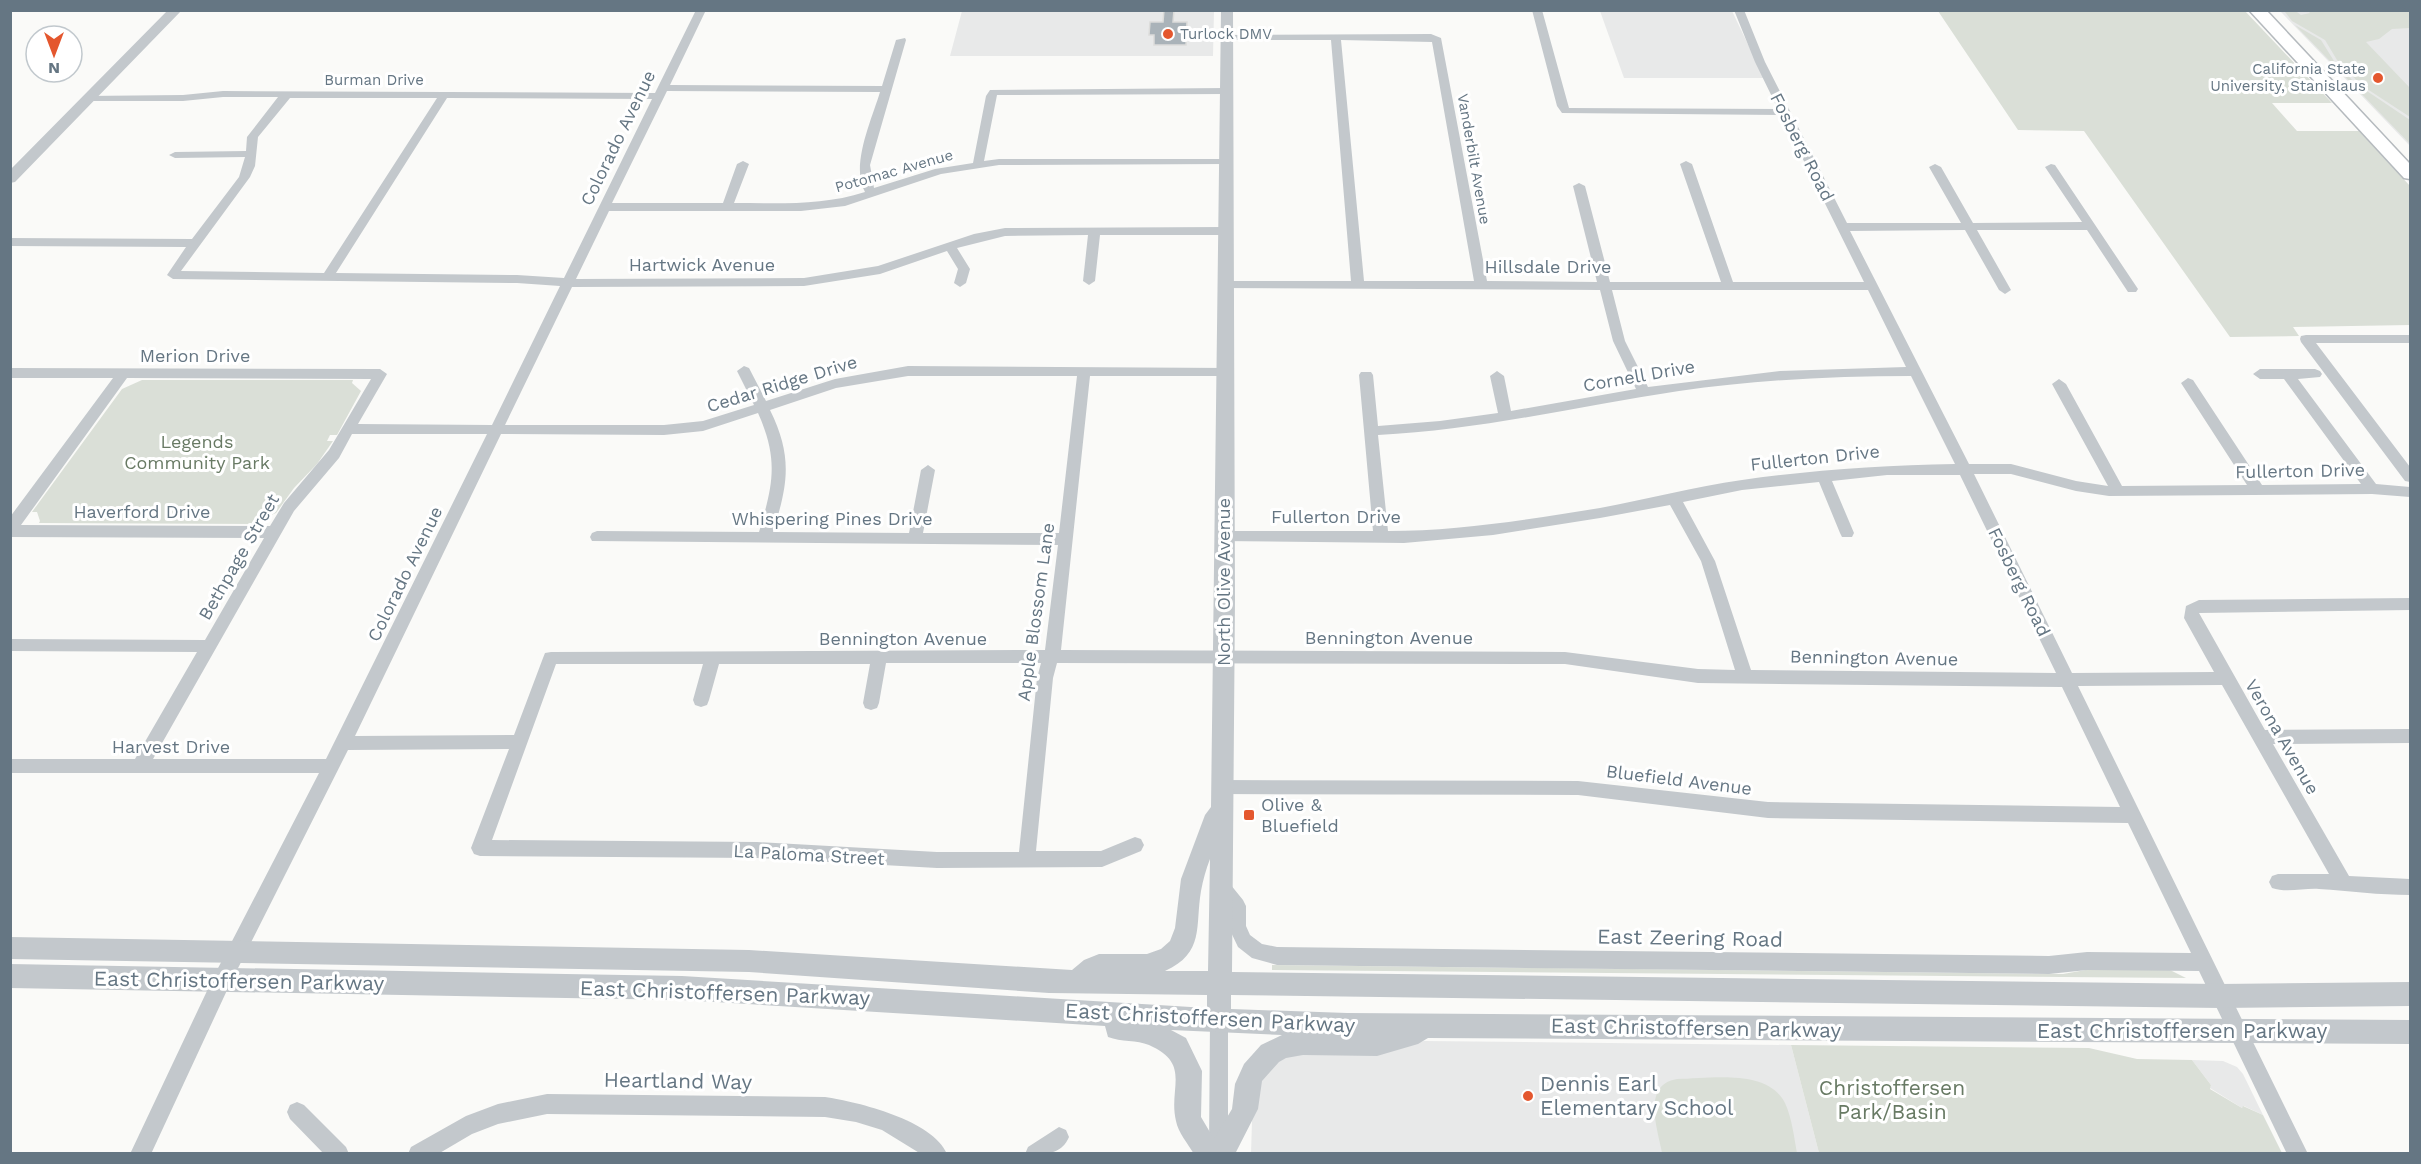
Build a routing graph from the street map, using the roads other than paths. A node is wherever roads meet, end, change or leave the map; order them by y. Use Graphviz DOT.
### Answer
graph roads {
  1 [pos="176,10"];
  2 [pos="701,10"];
  3 [pos="1227,10"];
  4 [pos="1537,10"];
  5 [pos="1739,10"];
  6 [pos="2257,10"];
  7 [pos="2272,10"];
  8 [pos="1227,37"];
  9 [pos="1336,37"];
  10 [pos="901,40"];
  11 [pos="886,89"];
  12 [pos="1226,91"];
  13 [pos="662,92"];
  14 [pos="286,95"];
  15 [pos="444,95"];
  16 [pos="89,98"];
  17 [pos="1785,112"];
  18 [pos="249,154"];
  19 [pos="2410,154"];
  20 [pos="175,155"];
  21 [pos="1226,161"];
  22 [pos="743,164"];
  23 [pos="978,164"];
  24 [pos="1686,164"];
  25 [pos="1935,167"];
  26 [pos="2050,167"];
  27 [pos="2410,174"];
  28 [pos="10,179"];
  29 [pos="1579,186"];
  30 [pos="872,194"];
  31 [pos="607,207"];
  32 [pos="728,207"];
  33 [pos="1969,226"];
  34 [pos="2090,226"];
  35 [pos="1842,227"];
  36 [pos="1094,231"];
  37 [pos="1225,231"];
  38 [pos="10,242"];
  39 [pos="195,243"];
  40 [pos="950,246"];
  41 [pos="327,278"];
  42 [pos="1089,281"];
  43 [pos="569,283"];
  44 [pos="960,283"];
  45 [pos="1225,285"];
  46 [pos="1359,285"];
  47 [pos="1481,285"];
  48 [pos="1605,285"];
  49 [pos="1728,285"];
  50 [pos="1871,286"];
  51 [pos="2005,290"];
  52 [pos="2132,290"];
  53 [pos="2410,339"];
  54 [pos="744,370"];
  55 [pos="1084,371"];
  56 [pos="1224,371"];
  57 [pos="1914,371"];
  58 [pos="10,373"];
  59 [pos="123,374"];
  60 [pos="380,374"];
  61 [pos="2260,374"];
  62 [pos="2288,374"];
  63 [pos="2315,374"];
  64 [pos="1366,375"];
  65 [pos="1497,376"];
  66 [pos="2188,383"];
  67 [pos="2060,384"];
  68 [pos="1644,392"];
  69 [pos="761,408"];
  70 [pos="1506,418"];
  71 [pos="350,429"];
  72 [pos="498,430"];
  73 [pos="1371,431"];
  74 [pos="1964,469"];
  75 [pos="928,470"];
  76 [pos="1823,475"];
  77 [pos="2410,477"];
  78 [pos="2372,489"];
  79 [pos="2118,491"];
  80 [pos="2259,491"];
  81 [pos="2410,492"];
  82 [pos="1673,498"];
  83 [pos="10,530"];
  84 [pos="274,531"];
  85 [pos="1848,533"];
  86 [pos="597,537"];
  87 [pos="1225,537"];
  88 [pos="1381,537"];
  89 [pos="764,538"];
  90 [pos="915,539"];
  91 [pos="1066,539"];
  92 [pos="2410,604"];
  93 [pos="10,645"];
  94 [pos="209,646"];
  95 [pos="1224,657"];
  96 [pos="713,658"];
  97 [pos="879,658"];
  98 [pos="1050,658"];
  99 [pos="1745,676"];
  100 [pos="2227,678"];
  101 [pos="2067,680"];
  102 [pos="701,700"];
  103 [pos="871,703"];
  104 [pos="2410,736"];
  105 [pos="2260,737"];
  106 [pos="343,742"];
  107 [pos="519,742"];
  108 [pos="10,766"];
  109 [pos="140,766"];
  110 [pos="332,766"];
  111 [pos="1221,795"];
  112 [pos="2132,815"];
  113 [pos="1135,845"];
  114 [pos="1027,859"];
  115 [pos="2278,882"];
  116 [pos="2343,882"];
  117 [pos="1220,885"];
  118 [pos="2410,887"];
  119 [pos="10,948"];
  120 [pos="236,951"];
  121 [pos="2204,962"];
  122 [pos="10,976"];
  123 [pos="222,980"];
  124 [pos="1076,981"];
  125 [pos="1219,982"];
  126 [pos="2410,994"];
  127 [pos="2220,996"];
  128 [pos="1066,1012"];
  129 [pos="1219,1021"];
  130 [pos="1442,1026"];
  131 [pos="2238,1032"];
  132 [pos="2410,1032"];
  133 [pos="297,1112"];
  134 [pos="1059,1137"];
  135 [pos="140,1154"];
  136 [pos="339,1154"];
  137 [pos="418,1154"];
  138 [pos="937,1154"];
  139 [pos="1035,1154"];
  140 [pos="1209,1154"];
  141 [pos="1220,1154"];
  142 [pos="2298,1154"];
  1 -- 16 [label="street"];
  2 -- 13 [label="street, Colorado Avenue"];
  3 -- 8 [label="street, North Olive Avenue"];
  4 -- 17 [label="street"];
  5 -- 17 [label="street, Fosberg Road"];
  6 -- 27 [label="main road"];
  7 -- 19 [label="main road"];
  8 -- 9 [label="street"];
  8 -- 12 [label="street, North Olive Avenue"];
  9 -- 46 [label="street"];
  9 -- 47 [label="street, Vanderbilt Avenue"];
  10 -- 11 [label="street"];
  11 -- 13 [label="street, Burman Drive"];
  11 -- 30 [label="street"];
  12 -- 21 [label="street, North Olive Avenue"];
  12 -- 23 [label="street"];
  13 -- 15 [label="street, Burman Drive"];
  13 -- 31 [label="street, Colorado Avenue"];
  14 -- 15 [label="street, Burman Drive"];
  14 -- 16 [label="street, Burman Drive"];
  14 -- 18 [label="street"];
  15 -- 41 [label="street"];
  16 -- 28 [label="street"];
  17 -- 35 [label="street, Fosberg Road"];
  18 -- 20 [label="street"];
  18 -- 39 [label="street"];
  21 -- 23 [label="street, Potomac Avenue"];
  21 -- 37 [label="street, North Olive Avenue"];
  22 -- 32 [label="street"];
  23 -- 30 [label="street, Potomac Avenue"];
  24 -- 49 [label="street"];
  25 -- 33 [label="street"];
  26 -- 34 [label="street"];
  29 -- 48 [label="street"];
  30 -- 32 [label="street, Potomac Avenue"];
  31 -- 32 [label="street, Potomac Avenue"];
  31 -- 43 [label="street, Colorado Avenue"];
  33 -- 34 [label="street"];
  33 -- 35 [label="street"];
  33 -- 51 [label="street"];
  34 -- 52 [label="street"];
  35 -- 50 [label="street, Fosberg Road"];
  36 -- 37 [label="street, Hartwick Avenue"];
  36 -- 40 [label="street, Hartwick Avenue"];
  36 -- 42 [label="street"];
  37 -- 45 [label="street, North Olive Avenue"];
  38 -- 39 [label="street"];
  39 -- 41 [label="street, Hartwick Avenue"];
  40 -- 43 [label="street, Hartwick Avenue"];
  40 -- 44 [label="street"];
  41 -- 43 [label="street, Hartwick Avenue"];
  43 -- 72 [label="street, Colorado Avenue"];
  45 -- 46 [label="street, Hillsdale Drive"];
  45 -- 56 [label="street, North Olive Avenue"];
  46 -- 47 [label="street, Hillsdale Drive"];
  47 -- 48 [label="street, Hillsdale Drive"];
  48 -- 49 [label="street, Hillsdale Drive"];
  48 -- 68 [label="street"];
  49 -- 50 [label="street, Hillsdale Drive"];
  50 -- 57 [label="street, Fosberg Road"];
  53 -- 77 [label="street"];
  54 -- 69 [label="street"];
  55 -- 56 [label="street, Cedar Ridge Drive"];
  55 -- 69 [label="street, Cedar Ridge Drive"];
  55 -- 91 [label="street, Apple Blossom Lane"];
  56 -- 87 [label="street, North Olive Avenue"];
  57 -- 68 [label="street, Cornell Drive"];
  57 -- 74 [label="street, Fosberg Road"];
  58 -- 59 [label="street, Merion Drive"];
  59 -- 60 [label="street, Merion Drive"];
  59 -- 83 [label="street"];
  60 -- 71 [label="street, Bethpage Street"];
  61 -- 62 [label="street"];
  62 -- 63 [label="street"];
  62 -- 78 [label="street"];
  64 -- 73 [label="street"];
  65 -- 70 [label="street"];
  66 -- 80 [label="street"];
  67 -- 79 [label="street"];
  68 -- 70 [label="street, Cornell Drive"];
  69 -- 72 [label="street, Cedar Ridge Drive"];
  69 -- 89 [label="street"];
  70 -- 73 [label="street, Cornell Drive"];
  71 -- 72 [label="street, Cedar Ridge Drive"];
  71 -- 84 [label="street, Bethpage Street"];
  72 -- 106 [label="street, Colorado Avenue"];
  73 -- 88 [label="street"];
  74 -- 76 [label="street, Fullerton Drive"];
  74 -- 79 [label="street, Fullerton Drive"];
  74 -- 101 [label="street, Fosberg Road"];
  75 -- 90 [label="street"];
  76 -- 82 [label="street, Fullerton Drive"];
  76 -- 85 [label="street"];
  78 -- 80 [label="street, Fullerton Drive"];
  78 -- 81 [label="street, Fullerton Drive"];
  79 -- 80 [label="street, Fullerton Drive"];
  82 -- 88 [label="street, Fullerton Drive"];
  82 -- 99 [label="street"];
  83 -- 84 [label="street, Haverford Drive"];
  84 -- 94 [label="street, Bethpage Street"];
  86 -- 89 [label="street, Whispering Pines Drive"];
  87 -- 88 [label="street, Fullerton Drive"];
  87 -- 95 [label="street, North Olive Avenue"];
  89 -- 90 [label="street, Whispering Pines Drive"];
  90 -- 91 [label="street, Whispering Pines Drive"];
  91 -- 98 [label="street, Apple Blossom Lane"];
  92 -- 100 [label="street, Verona Avenue"];
  93 -- 94 [label="street"];
  94 -- 109 [label="street, Bethpage Street"];
  95 -- 98 [label="street, Bennington Avenue"];
  95 -- 99 [label="street, Bennington Avenue"];
  95 -- 111 [label="street, North Olive Avenue"];
  96 -- 97 [label="street, Bennington Avenue"];
  96 -- 102 [label="street"];
  96 -- 107 [label="street, Bennington Avenue"];
  97 -- 98 [label="street, Bennington Avenue"];
  97 -- 103 [label="street"];
  98 -- 114 [label="street, Apple Blossom Lane"];
  99 -- 101 [label="street, Bennington Avenue"];
  100 -- 101 [label="street, Bennington Avenue"];
  100 -- 105 [label="street, Verona Avenue"];
  101 -- 112 [label="street, Fosberg Road"];
  104 -- 105 [label="street"];
  105 -- 116 [label="street, Verona Avenue"];
  106 -- 107 [label="street"];
  106 -- 110 [label="street, Colorado Avenue"];
  107 -- 114 [label="street, La Paloma Street"];
  108 -- 109 [label="street, Harvest Drive"];
  109 -- 110 [label="street, Harvest Drive"];
  110 -- 120 [label="street, Colorado Avenue"];
  111 -- 112 [label="street, Bluefield Avenue"];
  111 -- 117 [label="street, North Olive Avenue"];
  111 -- 124 [label="street"];
  112 -- 121 [label="street, Fosberg Road"];
  113 -- 114 [label="street, La Paloma Street"];
  115 -- 116 [label="street"];
  116 -- 118 [label="street"];
  117 -- 121 [label="street, East Zeering Road"];
  117 -- 125 [label="street, North Olive Avenue"];
  119 -- 120 [label="street, East Christoffersen Parkway"];
  120 -- 123 [label="street, Colorado Avenue"];
  120 -- 124 [label="street, East Christoffersen Parkway"];
  121 -- 127 [label="street, Fosberg Road"];
  122 -- 123 [label="street, East Christoffersen Parkway"];
  123 -- 128 [label="street, East Christoffersen Parkway"];
  123 -- 135 [label="street, Colorado Avenue"];
  124 -- 125 [label="street, East Christoffersen Parkway"];
  125 -- 127 [label="street, East Christoffersen Parkway"];
  125 -- 129 [label="street, North Olive Avenue"];
  126 -- 127 [label="street, East Christoffersen Parkway"];
  127 -- 131 [label="street, Fosberg Road"];
  128 -- 129 [label="street, East Christoffersen Parkway"];
  128 -- 140 [label="street"];
  129 -- 130 [label="street, East Christoffersen Parkway"];
  129 -- 141 [label="street, North Olive Avenue"];
  130 -- 131 [label="street, East Christoffersen Parkway"];
  130 -- 141 [label="street"];
  131 -- 132 [label="street, East Christoffersen Parkway"];
  131 -- 142 [label="street, Fosberg Road"];
  133 -- 136 [label="street"];
  134 -- 139 [label="street"];
  137 -- 138 [label="street, Heartland Way"];
}
